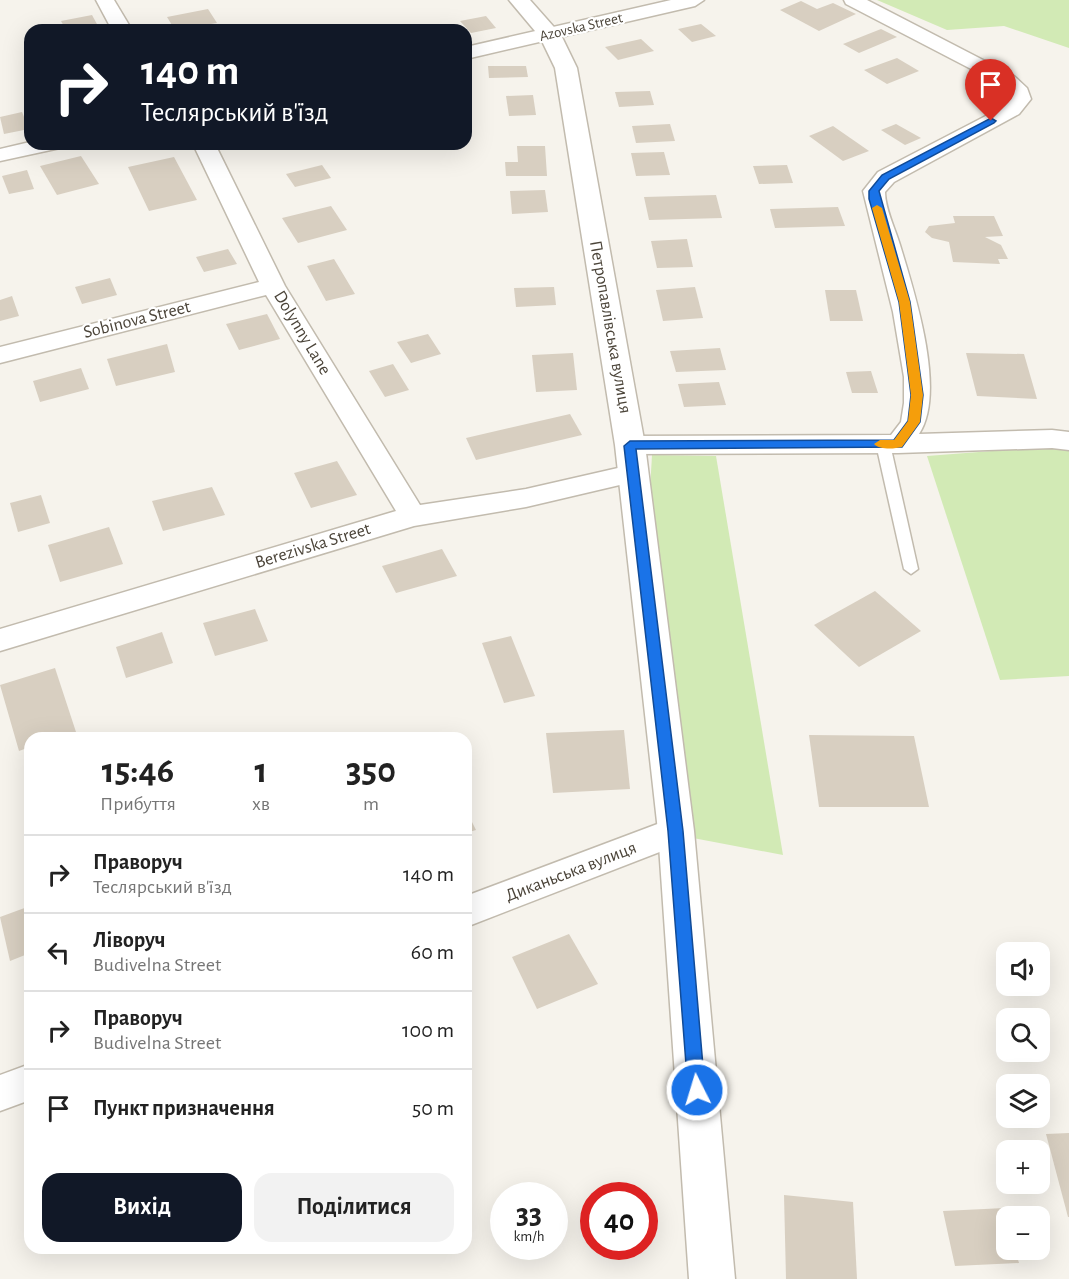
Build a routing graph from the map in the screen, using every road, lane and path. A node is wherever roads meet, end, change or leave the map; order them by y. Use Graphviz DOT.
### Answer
graph roads {
  1 [pos="105,0"];
  2 [pos="519,0"];
  3 [pos="695,0"];
  4 [pos="853,0"];
  5 [pos="119,24"];
  6 [pos="550,35"];
  7 [pos="472,53"];
  8 [pos="24,150"];
  9 [pos="207,150"];
  10 [pos="0,155"];
  11 [pos="273,286"];
  12 [pos="0,355"];
  13 [pos="1069,441"];
  14 [pos="890,444"];
  15 [pos="631,460"];
  16 [pos="413,516"];
  17 [pos="911,569"];
  18 [pos="0,640"];
  19 [pos="676,831"];
  20 [pos="472,910"];
  21 [pos="24,1084"];
  22 [pos="0,1093"];
  23 [pos="712,1279"];
  1 -- 5 [label="street"];
  2 -- 6 [label="street, Петропавлівська вулиця"];
  3 -- 6 [label="street, Azovska Street"];
  4 -- 14 [label="street"];
  6 -- 7 [label="street, Azovska Street"];
  6 -- 15 [label="street, Петропавлівська вулиця"];
  8 -- 10 [label="street"];
  9 -- 11 [label="street, Dolynny Lane"];
  11 -- 12 [label="street, Sobinova Street"];
  11 -- 16 [label="street, Dolynny Lane"];
  13 -- 14 [label="street, Berezivska Street"];
  14 -- 15 [label="street, Berezivska Street"];
  14 -- 17 [label="lane"];
  15 -- 16 [label="street, Berezivska Street"];
  15 -- 19 [label="street, Петропавлівська вулиця"];
  16 -- 18 [label="street, Berezivska Street"];
  19 -- 20 [label="street, Диканьська вулиця"];
  19 -- 23 [label="street, Петропавлівська вулиця"];
  21 -- 22 [label="street"];
}
